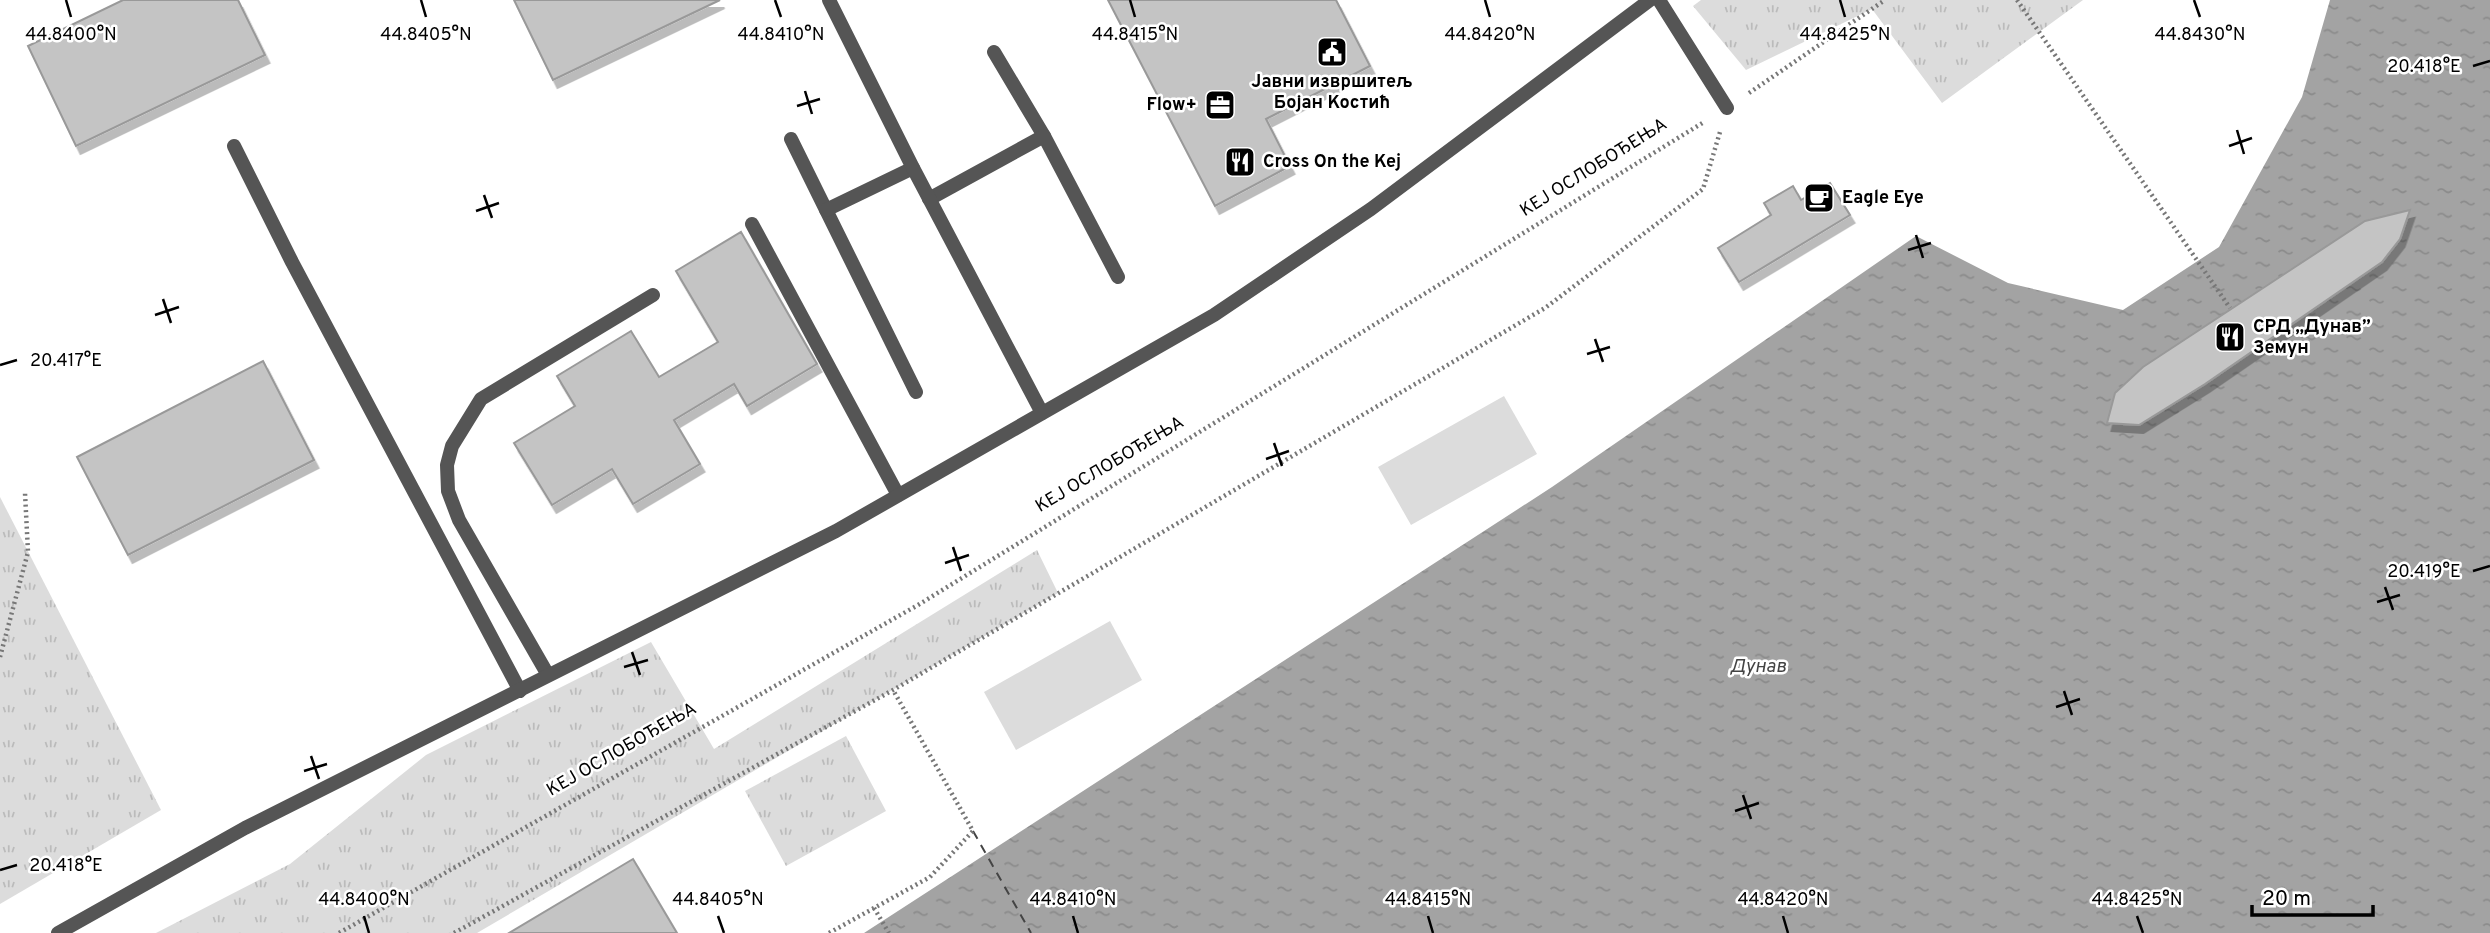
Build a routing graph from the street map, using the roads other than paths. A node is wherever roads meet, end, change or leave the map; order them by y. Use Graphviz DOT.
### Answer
graph roads {
  1 [pos="829,0"];
  2 [pos="1650,0"];
  3 [pos="1658,0"];
  4 [pos="994,52"];
  5 [pos="1727,108"];
  6 [pos="1044,136"];
  7 [pos="791,139"];
  8 [pos="234,146"];
  9 [pos="913,169"];
  10 [pos="929,199"];
  11 [pos="826,210"];
  12 [pos="752,224"];
  13 [pos="1118,277"];
  14 [pos="653,295"];
  15 [pos="916,392"];
  16 [pos="1042,413"];
  17 [pos="898,495"];
  18 [pos="548,675"];
  19 [pos="520,691"];
  20 [pos="58,933"];
  1 -- 9 [label="street"];
  2 -- 16 [label="street"];
  3 -- 5 [label="street"];
  4 -- 6 [label="street"];
  6 -- 10 [label="street"];
  6 -- 13 [label="street"];
  7 -- 11 [label="street"];
  8 -- 19 [label="street"];
  9 -- 10 [label="street"];
  9 -- 11 [label="street"];
  10 -- 16 [label="street"];
  11 -- 15 [label="street"];
  12 -- 17 [label="street"];
  14 -- 18 [label="street"];
  16 -- 17 [label="street"];
  17 -- 18 [label="street"];
  18 -- 19 [label="street"];
  19 -- 20 [label="street"];
}
